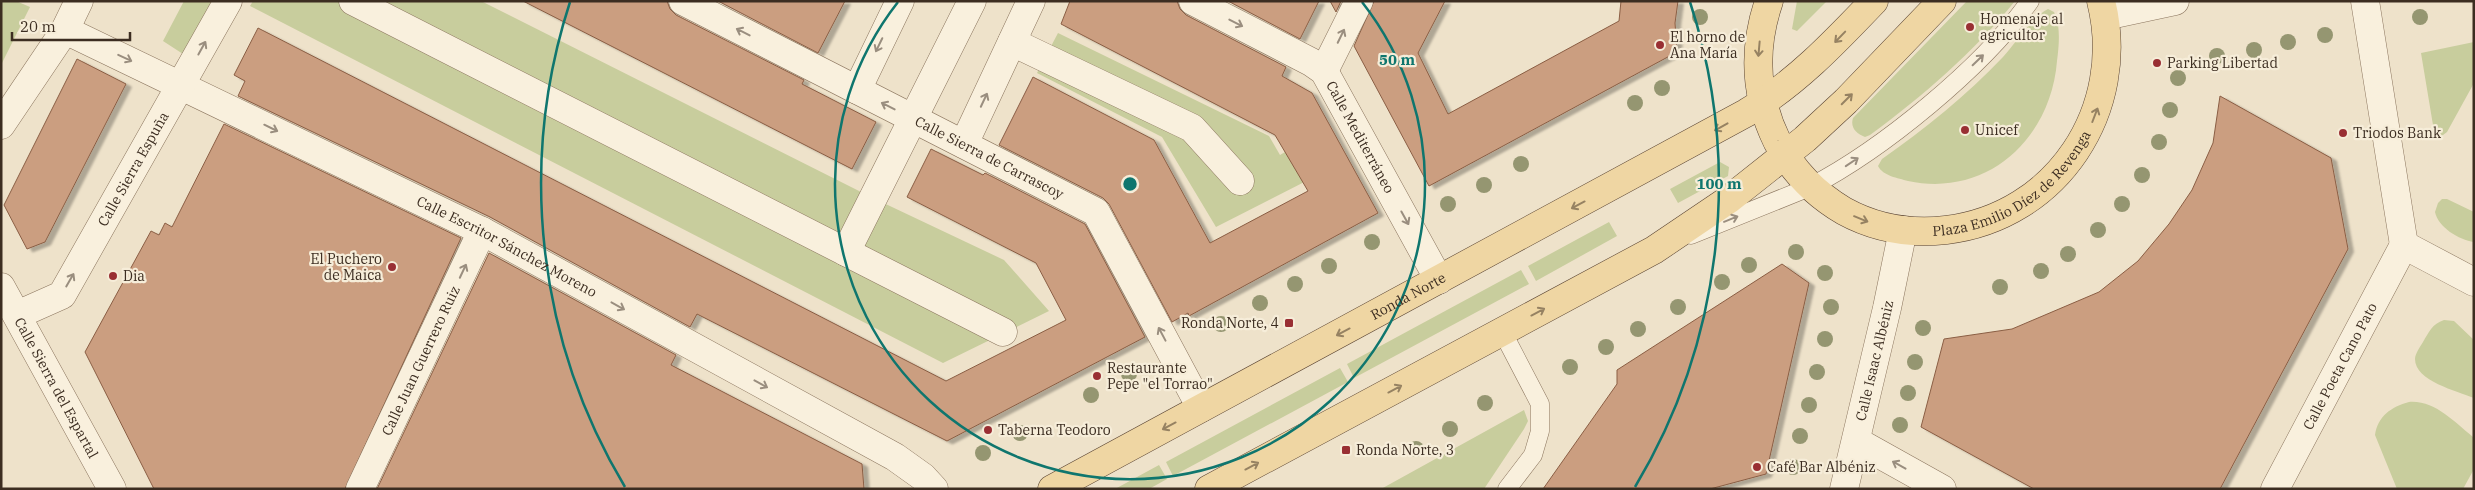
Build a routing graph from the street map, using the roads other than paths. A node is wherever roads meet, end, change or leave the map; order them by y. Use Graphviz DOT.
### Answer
graph roads {
  1 [pos="79,1"];
  2 [pos="228,1"];
  3 [pos="353,1"];
  4 [pos="683,1"];
  5 [pos="900,1"];
  6 [pos="972,1"];
  7 [pos="1031,1"];
  8 [pos="1193,1"];
  9 [pos="1359,1"];
  10 [pos="1769,1"];
  11 [pos="1874,1"];
  12 [pos="1942,1"];
  13 [pos="2030,1"];
  14 [pos="2176,1"];
  15 [pos="2365,1"];
  16 [pos="2103,9"];
  17 [pos="65,30"];
  18 [pos="1012,42"];
  19 [pos="1324,71"];
  20 [pos="182,85"];
  21 [pos="857,90"];
  22 [pos="1763,103"];
  23 [pos="912,118"];
  24 [pos="1,125"];
  25 [pos="964,144"];
  26 [pos="1785,156"];
  27 [pos="1240,182"];
  28 [pos="1810,187"];
  29 [pos="1903,230"];
  30 [pos="482,232"];
  31 [pos="2404,245"];
  32 [pos="1654,250"];
  33 [pos="846,252"];
  34 [pos="1439,280"];
  35 [pos="2474,282"];
  36 [pos="1,287"];
  37 [pos="17,315"];
  38 [pos="1502,331"];
  39 [pos="1003,332"];
  40 [pos="1200,408"];
  41 [pos="1856,440"];
  42 [pos="112,489"];
  43 [pos="360,489"];
  44 [pos="934,489"];
  45 [pos="1052,489"];
  46 [pos="1209,489"];
  47 [pos="1507,489"];
  48 [pos="1844,489"];
  49 [pos="1942,489"];
  50 [pos="2275,489"];
  1 -- 17 [label="street"];
  20 -- 2 [label="street, Calle Sierra Espuña, one-way"];
  3 -- 33 [label="street"];
  21 -- 4 [label="street, Calle Sierra de Carrascoy, one-way"];
  5 -- 21 [label="street, one-way"];
  6 -- 23 [label="street"];
  7 -- 18 [label="street"];
  8 -- 19 [label="street, Calle Mediterráneo, one-way"];
  19 -- 9 [label="street, one-way"];
  10 -- 22 [label="main road, Plaza Emilio Díez de Revenga, one-way"];
  11 -- 22 [label="main road, one-way"];
  26 -- 12 [label="main road, one-way"];
  28 -- 13 [label="lane, one-way"];
  14 -- 16 [label="street"];
  15 -- 31 [label="street"];
  29 -- 16 [label="main road, Plaza Emilio Díez de Revenga, one-way"];
  17 -- 20 [label="street, Calle Escritor Sánchez Moreno, one-way"];
  17 -- 24 [label="street"];
  25 -- 18 [label="street, one-way"];
  18 -- 27 [label="street"];
  19 -- 34 [label="street, Calle Mediterráneo, one-way"];
  20 -- 30 [label="street, Calle Escritor Sánchez Moreno, one-way"];
  37 -- 20 [label="street, Calle Sierra Espuña, one-way"];
  23 -- 21 [label="street, Calle Sierra de Carrascoy, one-way"];
  22 -- 26 [label="main road, Plaza Emilio Díez de Revenga"];
  22 -- 34 [label="main road, Ronda Norte, one-way"];
  23 -- 25 [label="street, Calle Sierra de Carrascoy"];
  23 -- 33 [label="street"];
  40 -- 25 [label="street, Calle Sierra de Carrascoy, one-way"];
  26 -- 28 [label="main road, Plaza Emilio Díez de Revenga"];
  26 -- 32 [label="main road"];
  28 -- 29 [label="main road, Plaza Emilio Díez de Revenga, one-way"];
  32 -- 28 [label="lane, one-way"];
  29 -- 41 [label="street, Calle Isaac Albéniz"];
  43 -- 30 [label="street, Calle Juan Guerrero Ruiz, one-way"];
  30 -- 44 [label="street, Calle Escritor Sánchez Moreno, one-way"];
  31 -- 35 [label="street"];
  31 -- 50 [label="street, Calle Poeta Cano Pato"];
  38 -- 32 [label="main road, one-way"];
  33 -- 39 [label="street"];
  34 -- 40 [label="main road, Ronda Norte, one-way"];
  36 -- 37 [label="street, Calle Sierra del Espartal"];
  37 -- 42 [label="street, Calle Sierra del Espartal"];
  46 -- 38 [label="main road, one-way"];
  38 -- 47 [label="lane"];
  40 -- 45 [label="main road, Ronda Norte, one-way"];
  41 -- 48 [label="street, Calle Isaac Albéniz"];
  49 -- 41 [label="street, one-way"];
}
